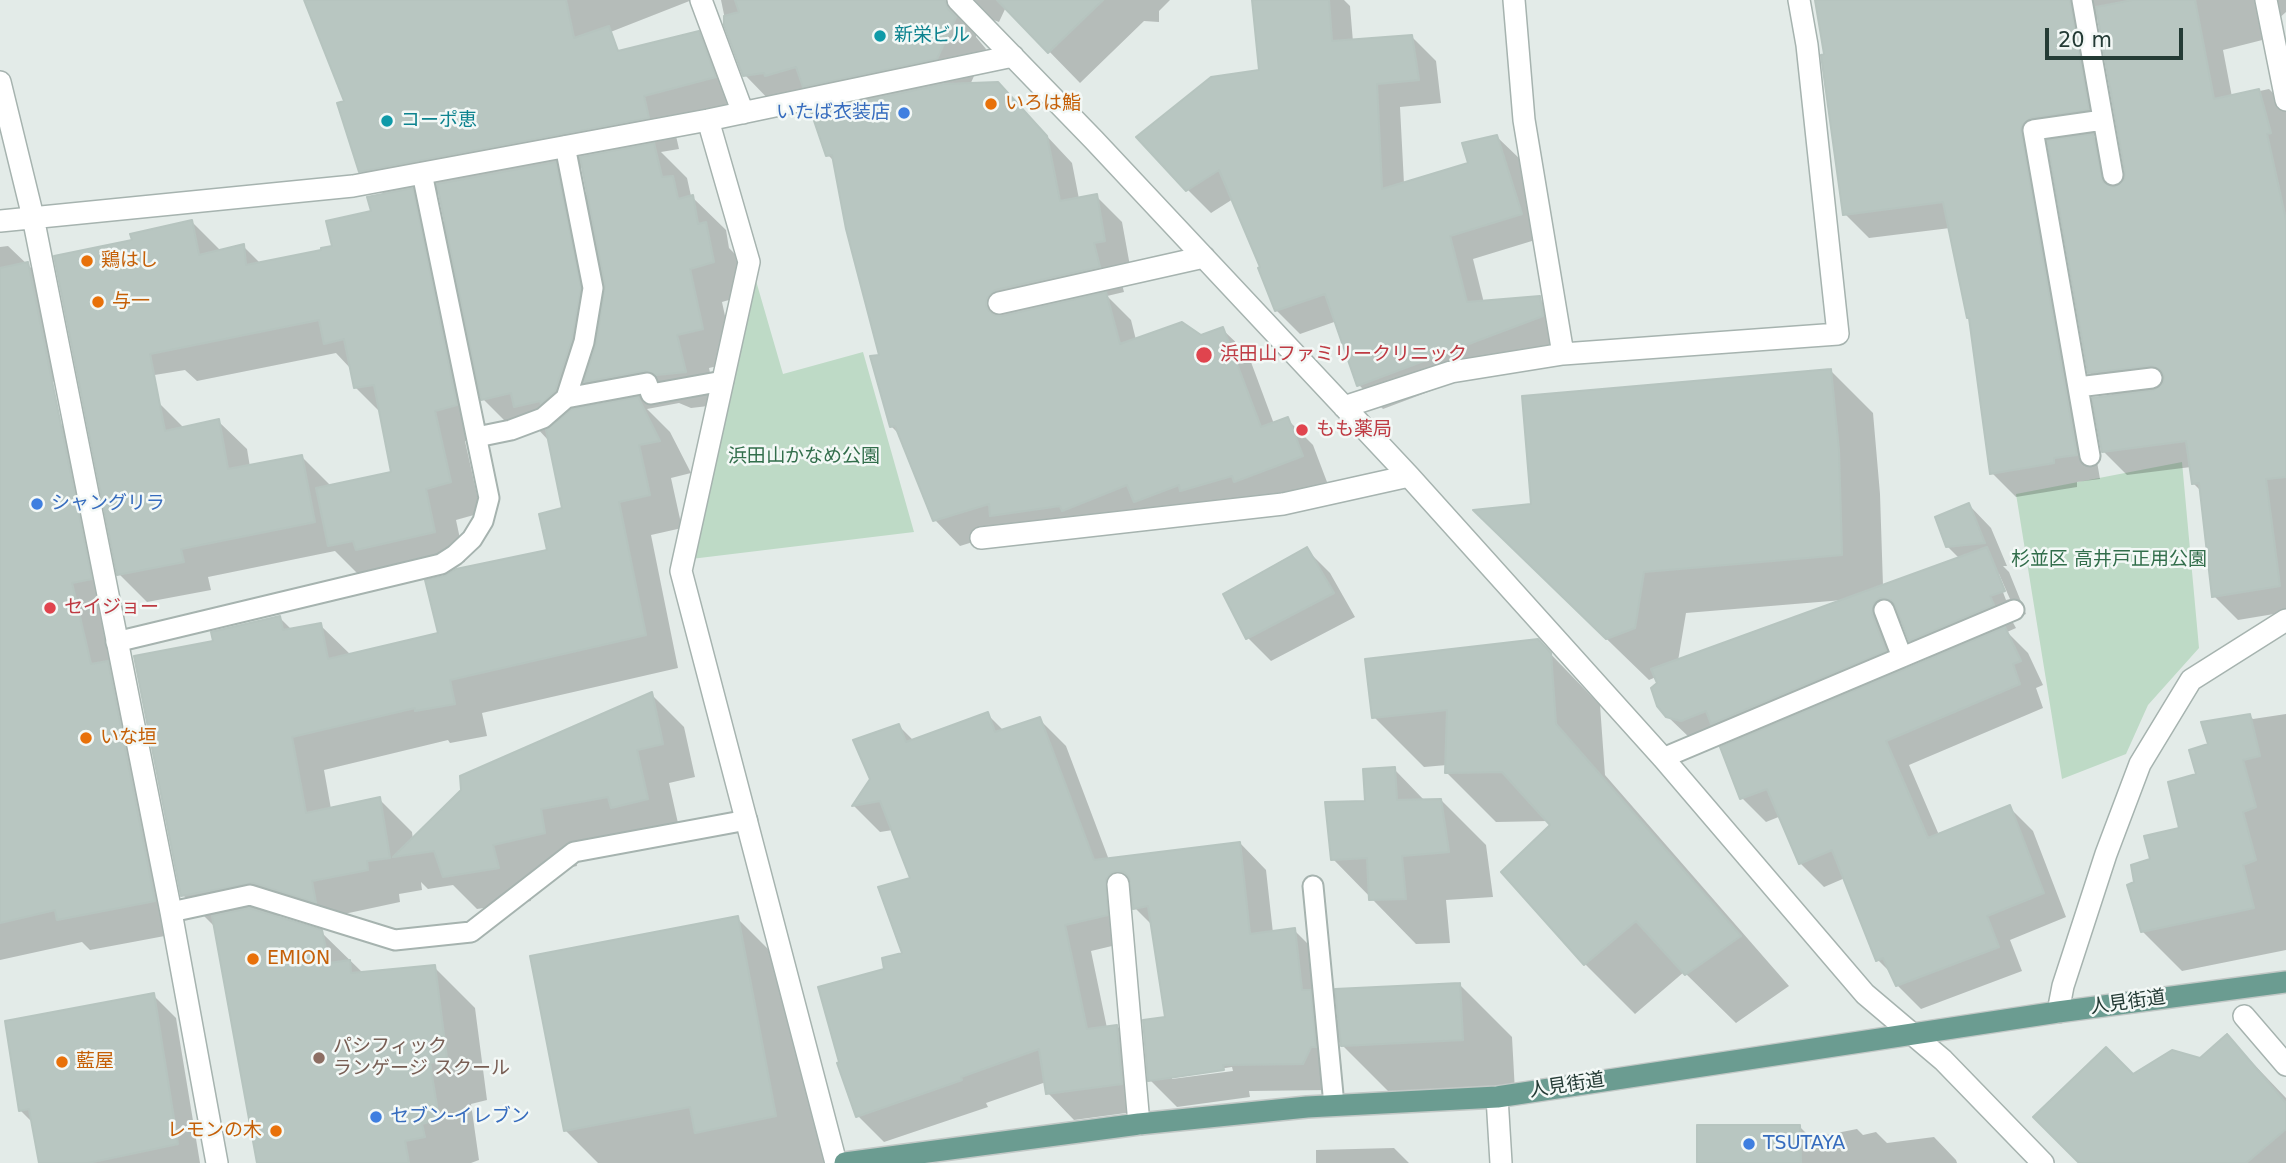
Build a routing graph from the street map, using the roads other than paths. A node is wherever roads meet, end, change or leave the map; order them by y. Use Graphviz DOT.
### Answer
graph roads {
  1 [pos="701,0"];
  2 [pos="958,0"];
  3 [pos="1514,0"];
  4 [pos="1799,0"];
  5 [pos="2082,0"];
  6 [pos="2266,0"];
  7 [pos="1013,56"];
  8 [pos="0,82"];
  9 [pos="2286,100"];
  10 [pos="743,113"];
  11 [pos="708,120"];
  12 [pos="2103,120"];
  13 [pos="565,146"];
  14 [pos="422,173"];
  15 [pos="2113,175"];
  16 [pos="33,217"];
  17 [pos="0,221"];
  18 [pos="1204,257"];
  19 [pos="999,303"];
  20 [pos="1563,355"];
  21 [pos="2152,378"];
  22 [pos="723,381"];
  23 [pos="2078,387"];
  24 [pos="566,398"];
  25 [pos="1344,407"];
  26 [pos="477,436"];
  27 [pos="2090,456"];
  28 [pos="1409,476"];
  29 [pos="981,538"];
  30 [pos="1884,610"];
  31 [pos="2014,610"];
  32 [pos="2286,621"];
  33 [pos="116,642"];
  34 [pos="1902,657"];
  35 [pos="1663,758"];
  36 [pos="747,820"];
  37 [pos="1118,884"];
  38 [pos="1313,886"];
  39 [pos="171,912"];
  40 [pos="2286,982"];
  41 [pos="2058,1012"];
  42 [pos="2244,1016"];
  43 [pos="1913,1034"];
  44 [pos="2286,1065"];
  45 [pos="1497,1097"];
  46 [pos="1334,1105"];
  47 [pos="1139,1124"];
  48 [pos="217,1163"];
  49 [pos="836,1163"];
  50 [pos="845,1163"];
  51 [pos="1501,1163"];
  52 [pos="2043,1163"];
  1 -- 10 [label="street"];
  2 -- 7 [label="street"];
  3 -- 20 [label="street"];
  4 -- 20 [label="street"];
  5 -- 12 [label="lane"];
  6 -- 9 [label="street"];
  7 -- 10 [label="street"];
  7 -- 18 [label="street"];
  8 -- 16 [label="street"];
  10 -- 11 [label="street"];
  11 -- 13 [label="street"];
  11 -- 22 [label="street"];
  12 -- 15 [label="lane"];
  12 -- 23 [label="lane"];
  13 -- 14 [label="street"];
  13 -- 24 [label="lane"];
  14 -- 16 [label="street"];
  14 -- 26 [label="lane"];
  16 -- 17 [label="street"];
  16 -- 33 [label="street"];
  18 -- 19 [label="street"];
  18 -- 25 [label="street"];
  20 -- 25 [label="street"];
  21 -- 23 [label="lane"];
  22 -- 24 [label="lane"];
  22 -- 36 [label="street"];
  23 -- 27 [label="lane"];
  24 -- 26 [label="lane"];
  25 -- 28 [label="street"];
  26 -- 33 [label="lane"];
  28 -- 29 [label="street"];
  28 -- 35 [label="street"];
  30 -- 34 [label="lane"];
  31 -- 34 [label="lane"];
  32 -- 41 [label="street"];
  33 -- 39 [label="street"];
  34 -- 35 [label="lane"];
  35 -- 43 [label="street"];
  36 -- 39 [label="lane"];
  36 -- 49 [label="street"];
  37 -- 47 [label="street"];
  38 -- 46 [label="lane"];
  39 -- 48 [label="street"];
  40 -- 41 [label="main road, 人見街道"];
  41 -- 43 [label="main road, 人見街道"];
  42 -- 44 [label="street"];
  43 -- 45 [label="main road, 人見街道"];
  43 -- 52 [label="street"];
  45 -- 46 [label="main road, 人見街道"];
  45 -- 51 [label="street"];
  46 -- 47 [label="main road, 人見街道"];
  47 -- 50 [label="main road, 人見街道"];
}
